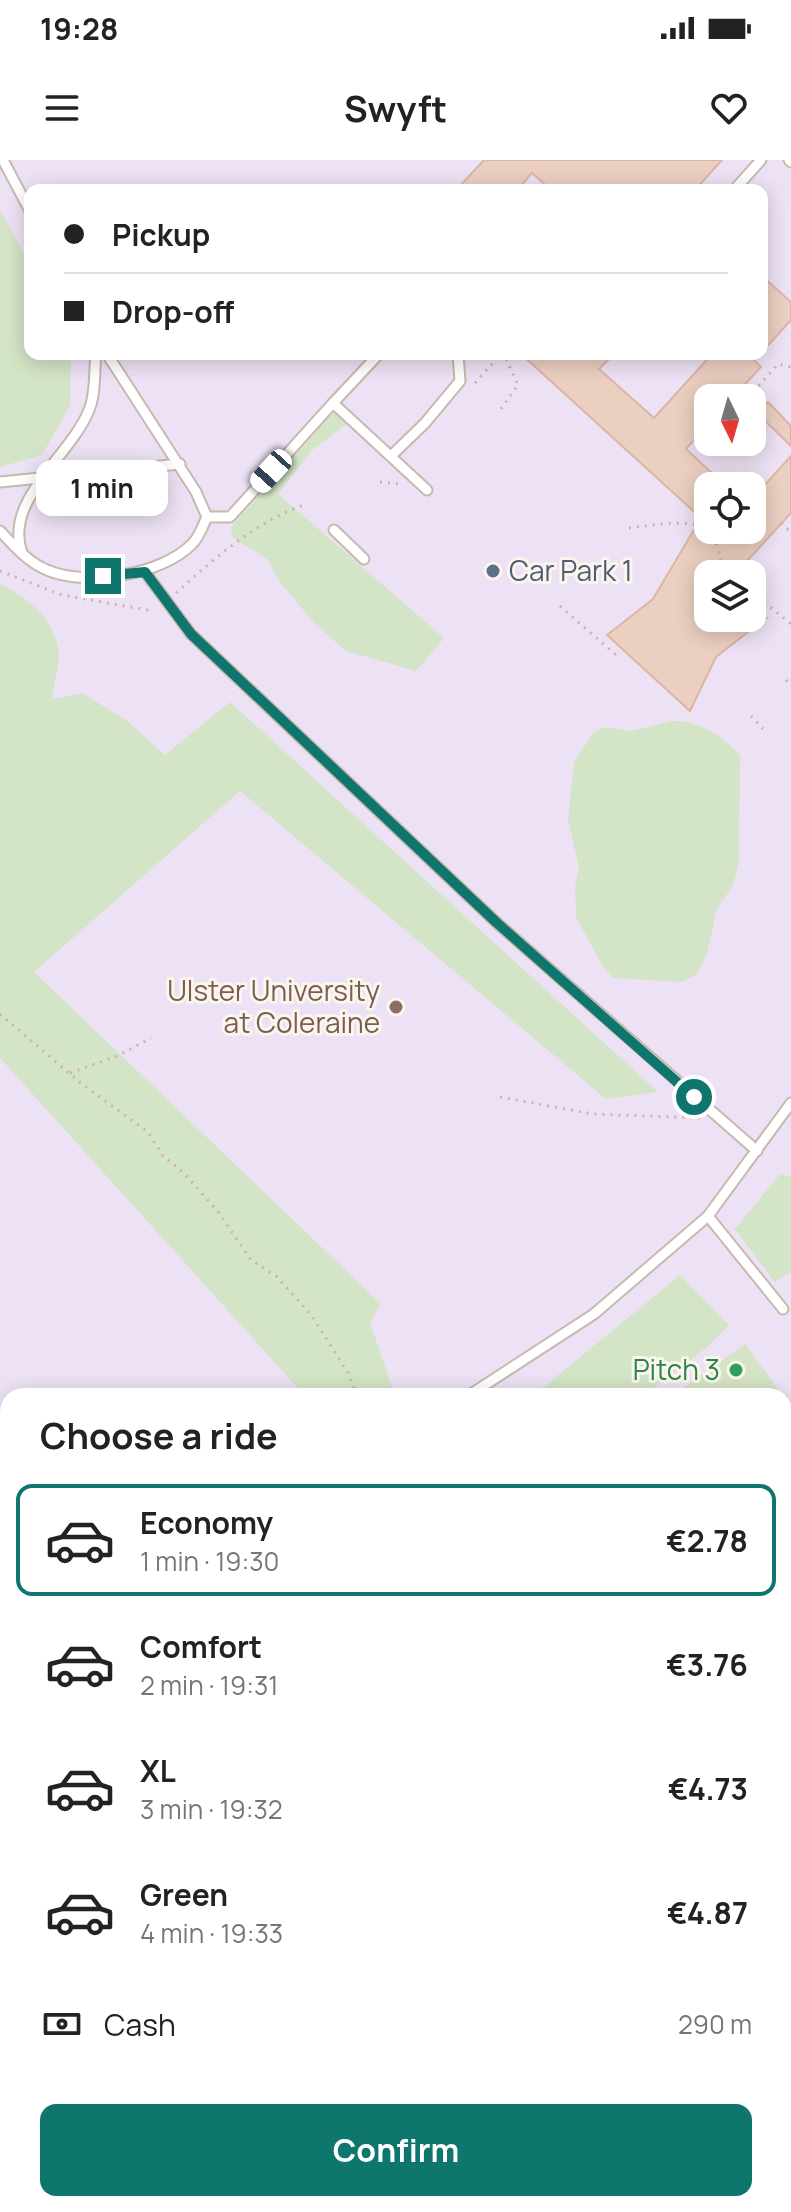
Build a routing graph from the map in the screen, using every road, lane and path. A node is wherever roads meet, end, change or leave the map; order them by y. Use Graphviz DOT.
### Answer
graph roads {
  1 [pos="3,160"];
  2 [pos="761,160"];
  3 [pos="739,184"];
  4 [pos="24,200"];
  5 [pos="95,360"];
  6 [pos="111,360"];
  7 [pos="373,360"];
  8 [pos="458,360"];
  9 [pos="507,360"];
  10 [pos="791,367"];
  11 [pos="760,384"];
  12 [pos="333,403"];
  13 [pos="501,409"];
  14 [pos="391,456"];
  15 [pos="180,464"];
  16 [pos="42,480"];
  17 [pos="0,482"];
  18 [pos="427,490"];
  19 [pos="306,504"];
  20 [pos="207,517"];
  21 [pos="781,523"];
  22 [pos="629,528"];
  23 [pos="334,530"];
  24 [pos="0,531"];
  25 [pos="791,532"];
  26 [pos="24,556"];
  27 [pos="364,559"];
  28 [pos="718,560"];
  29 [pos="0,571"];
  30 [pos="145,572"];
  31 [pos="167,601"];
  32 [pos="766,603"];
  33 [pos="560,606"];
  34 [pos="791,624"];
  35 [pos="616,655"];
  36 [pos="786,680"];
  37 [pos="791,685"];
  38 [pos="751,716"];
  39 [pos="763,729"];
  40 [pos="0,1014"];
  41 [pos="151,1038"];
  42 [pos="70,1073"];
  43 [pos="500,1097"];
  44 [pos="790,1107"];
  45 [pos="716,1117"];
  46 [pos="757,1151"];
  47 [pos="708,1216"];
  48 [pos="783,1309"];
  49 [pos="354,1388"];
  50 [pos="480,1388"];
  1 -- 4 [label="lane"];
  2 -- 3 [label="lane"];
  5 -- 16 [label="lane"];
  6 -- 15 [label="lane"];
  7 -- 12 [label="lane"];
  8 -- 14 [label="lane"];
  9 -- 13 [label="path"];
  10 -- 11 [label="path"];
  12 -- 14 [label="lane"];
  12 -- 20 [label="lane"];
  14 -- 18 [label="lane"];
  15 -- 16 [label="lane"];
  15 -- 20 [label="lane"];
  16 -- 17 [label="lane"];
  16 -- 26 [label="lane"];
  19 -- 31 [label="path"];
  20 -- 30 [label="lane"];
  21 -- 25 [label="path"];
  22 -- 28 [label="path"];
  23 -- 27 [label="lane"];
  24 -- 26 [label="lane"];
  26 -- 30 [label="lane"];
  29 -- 31 [label="path"];
  30 -- 31 [label="lane"];
  31 -- 45 [label="lane"];
  32 -- 34 [label="path"];
  33 -- 35 [label="path"];
  36 -- 37 [label="path"];
  38 -- 39 [label="path"];
  40 -- 42 [label="path"];
  41 -- 42 [label="path"];
  42 -- 49 [label="path"];
  43 -- 45 [label="path"];
  44 -- 46 [label="lane"];
  45 -- 46 [label="lane"];
  46 -- 47 [label="lane"];
  47 -- 48 [label="lane"];
  47 -- 50 [label="lane"];
}
